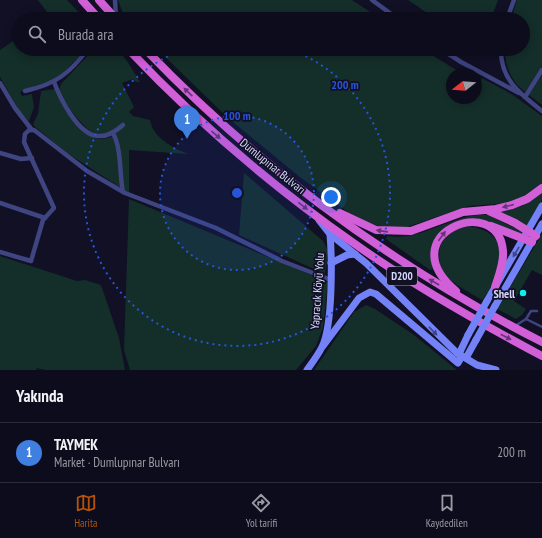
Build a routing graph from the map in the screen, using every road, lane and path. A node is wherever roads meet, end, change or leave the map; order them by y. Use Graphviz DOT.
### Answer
graph roads {
  1 [pos="82,0"];
  2 [pos="99,0"];
  3 [pos="115,0"];
  4 [pos="372,0"];
  5 [pos="514,0"];
  6 [pos="93,12"];
  7 [pos="110,12"];
  8 [pos="116,12"];
  9 [pos="388,12"];
  10 [pos="510,12"];
  11 [pos="82,56"];
  12 [pos="135,56"];
  13 [pos="152,56"];
  14 [pos="452,56"];
  15 [pos="502,56"];
  16 [pos="542,70"];
  17 [pos="54,82"];
  18 [pos="0,83"];
  19 [pos="25,91"];
  20 [pos="519,93"];
  21 [pos="525,97"];
  22 [pos="542,111"];
  23 [pos="123,125"];
  24 [pos="32,130"];
  25 [pos="113,133"];
  26 [pos="0,153"];
  27 [pos="32,158"];
  28 [pos="542,188"];
  29 [pos="123,192"];
  30 [pos="0,202"];
  31 [pos="319,203"];
  32 [pos="542,206"];
  33 [pos="483,210"];
  34 [pos="316,216"];
  35 [pos="45,218"];
  36 [pos="542,224"];
  37 [pos="486,225"];
  38 [pos="330,234"];
  39 [pos="526,235"];
  40 [pos="534,239"];
  41 [pos="0,252"];
  42 [pos="356,254"];
  43 [pos="331,263"];
  44 [pos="330,280"];
  45 [pos="495,287"];
  46 [pos="469,302"];
  47 [pos="537,311"];
  48 [pos="526,319"];
  49 [pos="513,327"];
  50 [pos="542,327"];
  51 [pos="542,342"];
  52 [pos="323,346"];
  53 [pos="462,356"];
  54 [pos="542,356"];
  55 [pos="307,370"];
  56 [pos="496,370"];
  1 -- 6 [label="highway"];
  2 -- 7 [label="highway"];
  3 -- 8 [label="street"];
  4 -- 9 [label="street"];
  5 -- 10 [label="street"];
  11 -- 17 [label="street"];
  12 -- 34 [label="highway, Dumlupınar Bulvarı / D200, one-way"];
  31 -- 13 [label="highway, Dumlupınar Bulvarı, one-way"];
  14 -- 20 [label="street"];
  15 -- 20 [label="street"];
  16 -- 21 [label="street"];
  17 -- 19 [label="street"];
  17 -- 25 [label="street"];
  18 -- 24 [label="street"];
  20 -- 21 [label="street"];
  21 -- 22 [label="street"];
  23 -- 25 [label="street"];
  24 -- 27 [label="street"];
  24 -- 29 [label="street"];
  25 -- 29 [label="street"];
  26 -- 27 [label="street"];
  27 -- 35 [label="street"];
  28 -- 33 [label="highway, one-way"];
  29 -- 44 [label="street"];
  30 -- 35 [label="street"];
  33 -- 31 [label="highway, one-way"];
  46 -- 31 [label="highway, Dumlupınar Bulvarı, one-way"];
  32 -- 39 [label="main road"];
  33 -- 39 [label="highway"];
  34 -- 38 [label="main road"];
  34 -- 54 [label="highway, Dumlupınar Bulvarı / D200, one-way"];
  35 -- 41 [label="street"];
  36 -- 40 [label="main road"];
  37 -- 39 [label="highway"];
  37 -- 45 [label="highway"];
  46 -- 37 [label="highway, one-way"];
  38 -- 42 [label="main road"];
  38 -- 43 [label="main road, Yapracık Köyü Yolu"];
  39 -- 40 [label="highway"];
  39 -- 45 [label="main road, one-way"];
  40 -- 53 [label="main road, bridge"];
  42 -- 43 [label="main road"];
  42 -- 53 [label="main road, one-way"];
  43 -- 44 [label="main road, Yapracık Köyü Yolu"];
  44 -- 52 [label="main road, Yapracık Köyü Yolu"];
  45 -- 53 [label="main road, bridge"];
  46 -- 49 [label="highway, Dumlupınar Bulvarı"];
  47 -- 48 [label="lane"];
  48 -- 49 [label="lane"];
  48 -- 50 [label="lane"];
  49 -- 51 [label="highway, Dumlupınar Bulvarı"];
  52 -- 53 [label="main road"];
  52 -- 55 [label="main road, Yapracık Köyü Yolu"];
  53 -- 56 [label="main road"];
}
